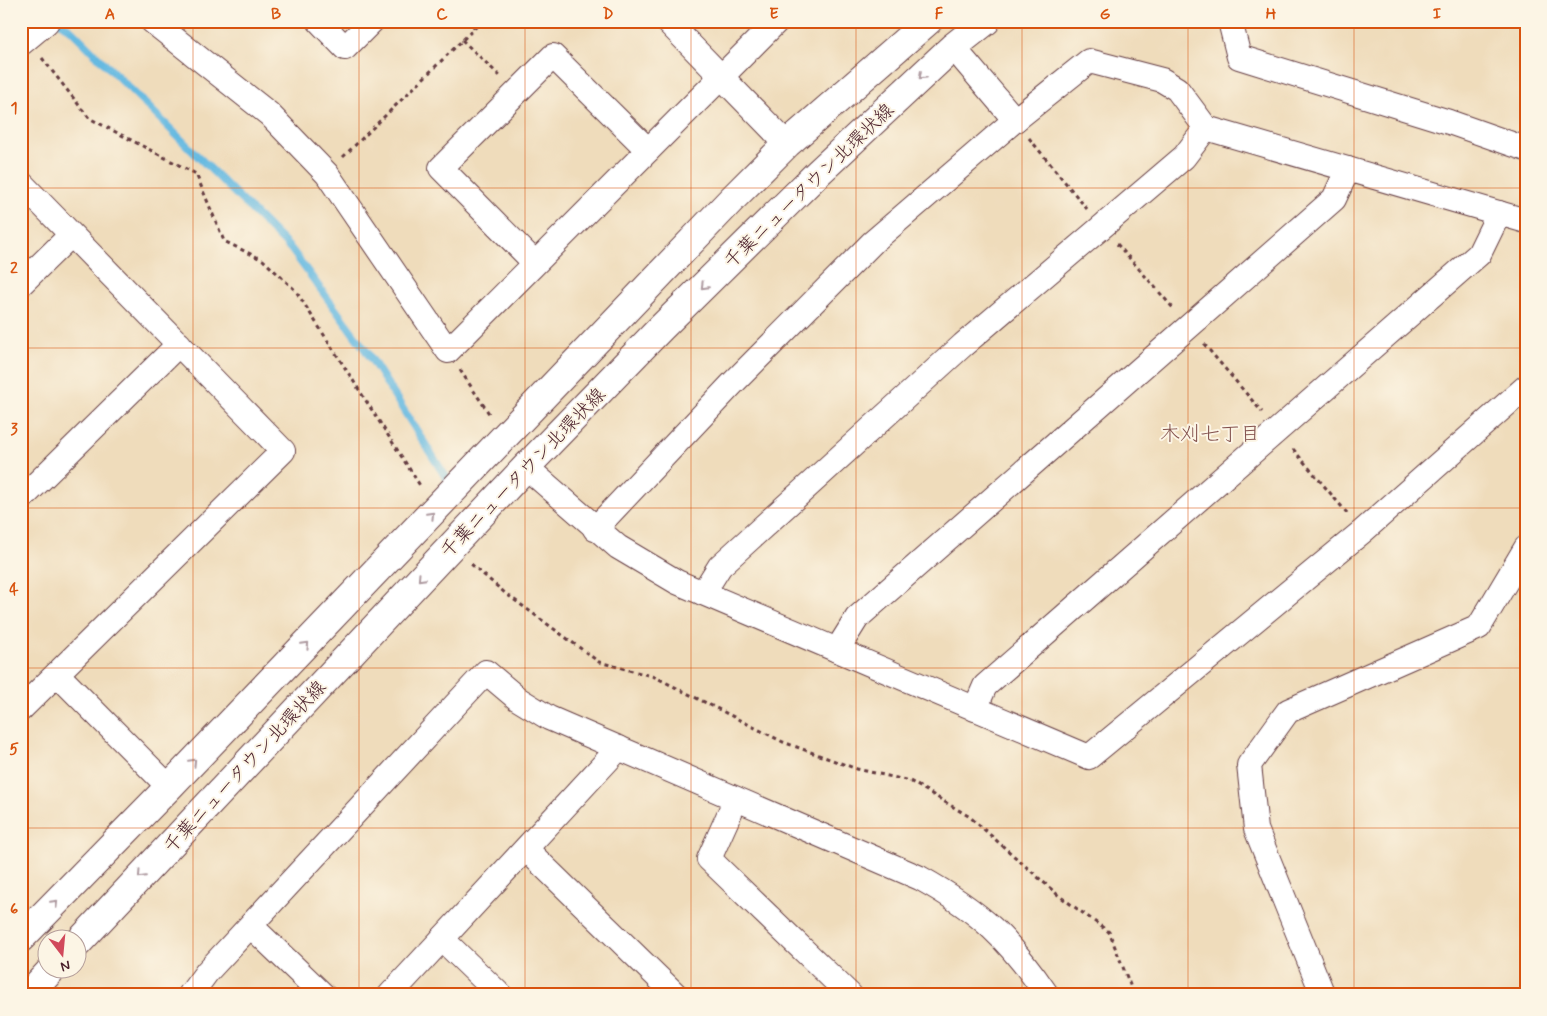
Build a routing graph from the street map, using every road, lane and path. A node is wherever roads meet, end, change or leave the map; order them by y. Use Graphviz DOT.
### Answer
graph roads {
  1 [pos="46,21"];
  2 [pos="152,21"];
  3 [pos="319,21"];
  4 [pos="372,21"];
  5 [pos="467,21"];
  6 [pos="482,21"];
  7 [pos="667,21"];
  8 [pos="777,21"];
  9 [pos="928,21"];
  10 [pos="986,21"];
  11 [pos="1230,21"];
  12 [pos="475,28"];
  13 [pos="177,29"];
  14 [pos="462,40"];
  15 [pos="28,46"];
  16 [pos="953,47"];
  17 [pos="722,76"];
  18 [pos="517,92"];
  19 [pos="1015,120"];
  20 [pos="1206,128"];
  21 [pos="788,144"];
  22 [pos="1526,149"];
  23 [pos="648,150"];
  24 [pos="1348,170"];
  25 [pos="327,174"];
  26 [pos="21,183"];
  27 [pos="1499,214"];
  28 [pos="1526,221"];
  29 [pos="71,235"];
  30 [pos="534,262"];
  31 [pos="21,284"];
  32 [pos="179,344"];
  33 [pos="448,351"];
  34 [pos="1526,387"];
  35 [pos="505,438"];
  36 [pos="526,467"];
  37 [pos="422,489"];
  38 [pos="21,499"];
  39 [pos="594,528"];
  40 [pos="1526,548"];
  41 [pos="470,563"];
  42 [pos="703,593"];
  43 [pos="837,650"];
  44 [pos="57,674"];
  45 [pos="21,708"];
  46 [pos="976,709"];
  47 [pos="619,748"];
  48 [pos="169,787"];
  49 [pos="736,799"];
  50 [pos="526,849"];
  51 [pos="251,926"];
  52 [pos="88,932"];
  53 [pos="21,938"];
  54 [pos="442,939"];
  55 [pos="44,978"];
  56 [pos="28,995"];
  57 [pos="190,995"];
  58 [pos="323,995"];
  59 [pos="390,995"];
  60 [pos="500,995"];
  61 [pos="676,995"];
  62 [pos="850,995"];
  63 [pos="1047,995"];
  64 [pos="1134,995"];
  65 [pos="1323,995"];
  1 -- 15 [label="main road"];
  2 -- 13 [label="street"];
  3 -- 4 [label="street"];
  5 -- 12 [label="path"];
  6 -- 12 [label="path"];
  7 -- 17 [label="street"];
  8 -- 17 [label="street"];
  9 -- 21 [label="main road, 千葉ニュータウン北環状線"];
  10 -- 16 [label="main road, 千葉ニュータウン北環状線"];
  11 -- 22 [label="street"];
  12 -- 14 [label="path"];
  13 -- 25 [label="street"];
  14 -- 18 [label="path"];
  14 -- 25 [label="path"];
  15 -- 37 [label="path"];
  16 -- 19 [label="street"];
  16 -- 36 [label="main road, 千葉ニュータウン北環状線, one-way"];
  17 -- 21 [label="street"];
  17 -- 23 [label="street"];
  18 -- 23 [label="street"];
  18 -- 30 [label="street"];
  19 -- 20 [label="street"];
  19 -- 39 [label="street"];
  20 -- 24 [label="street"];
  20 -- 42 [label="street"];
  21 -- 35 [label="main road, 千葉ニュータウン北環状線"];
  23 -- 30 [label="street"];
  24 -- 27 [label="street"];
  24 -- 43 [label="street"];
  25 -- 33 [label="street"];
  26 -- 29 [label="street"];
  27 -- 28 [label="street"];
  27 -- 46 [label="street"];
  29 -- 31 [label="street"];
  29 -- 32 [label="street"];
  30 -- 33 [label="street"];
  32 -- 38 [label="street"];
  32 -- 44 [label="street"];
  33 -- 35 [label="path"];
  34 -- 46 [label="street"];
  48 -- 35 [label="main road, 千葉ニュータウン北環状線, one-way"];
  36 -- 39 [label="street"];
  36 -- 52 [label="main road, 千葉ニュータウン北環状線, one-way"];
  39 -- 42 [label="street"];
  40 -- 65 [label="street"];
  41 -- 64 [label="path"];
  42 -- 43 [label="street"];
  43 -- 46 [label="street"];
  44 -- 45 [label="street"];
  44 -- 48 [label="street"];
  47 -- 49 [label="street"];
  47 -- 50 [label="street"];
  47 -- 51 [label="street"];
  53 -- 48 [label="main road, 千葉ニュータウン北環状線, one-way"];
  49 -- 62 [label="street"];
  49 -- 63 [label="street"];
  50 -- 54 [label="street"];
  50 -- 61 [label="street"];
  51 -- 57 [label="street"];
  51 -- 58 [label="street"];
  54 -- 59 [label="street"];
  54 -- 60 [label="street"];
  55 -- 56 [label="main road"];
}
